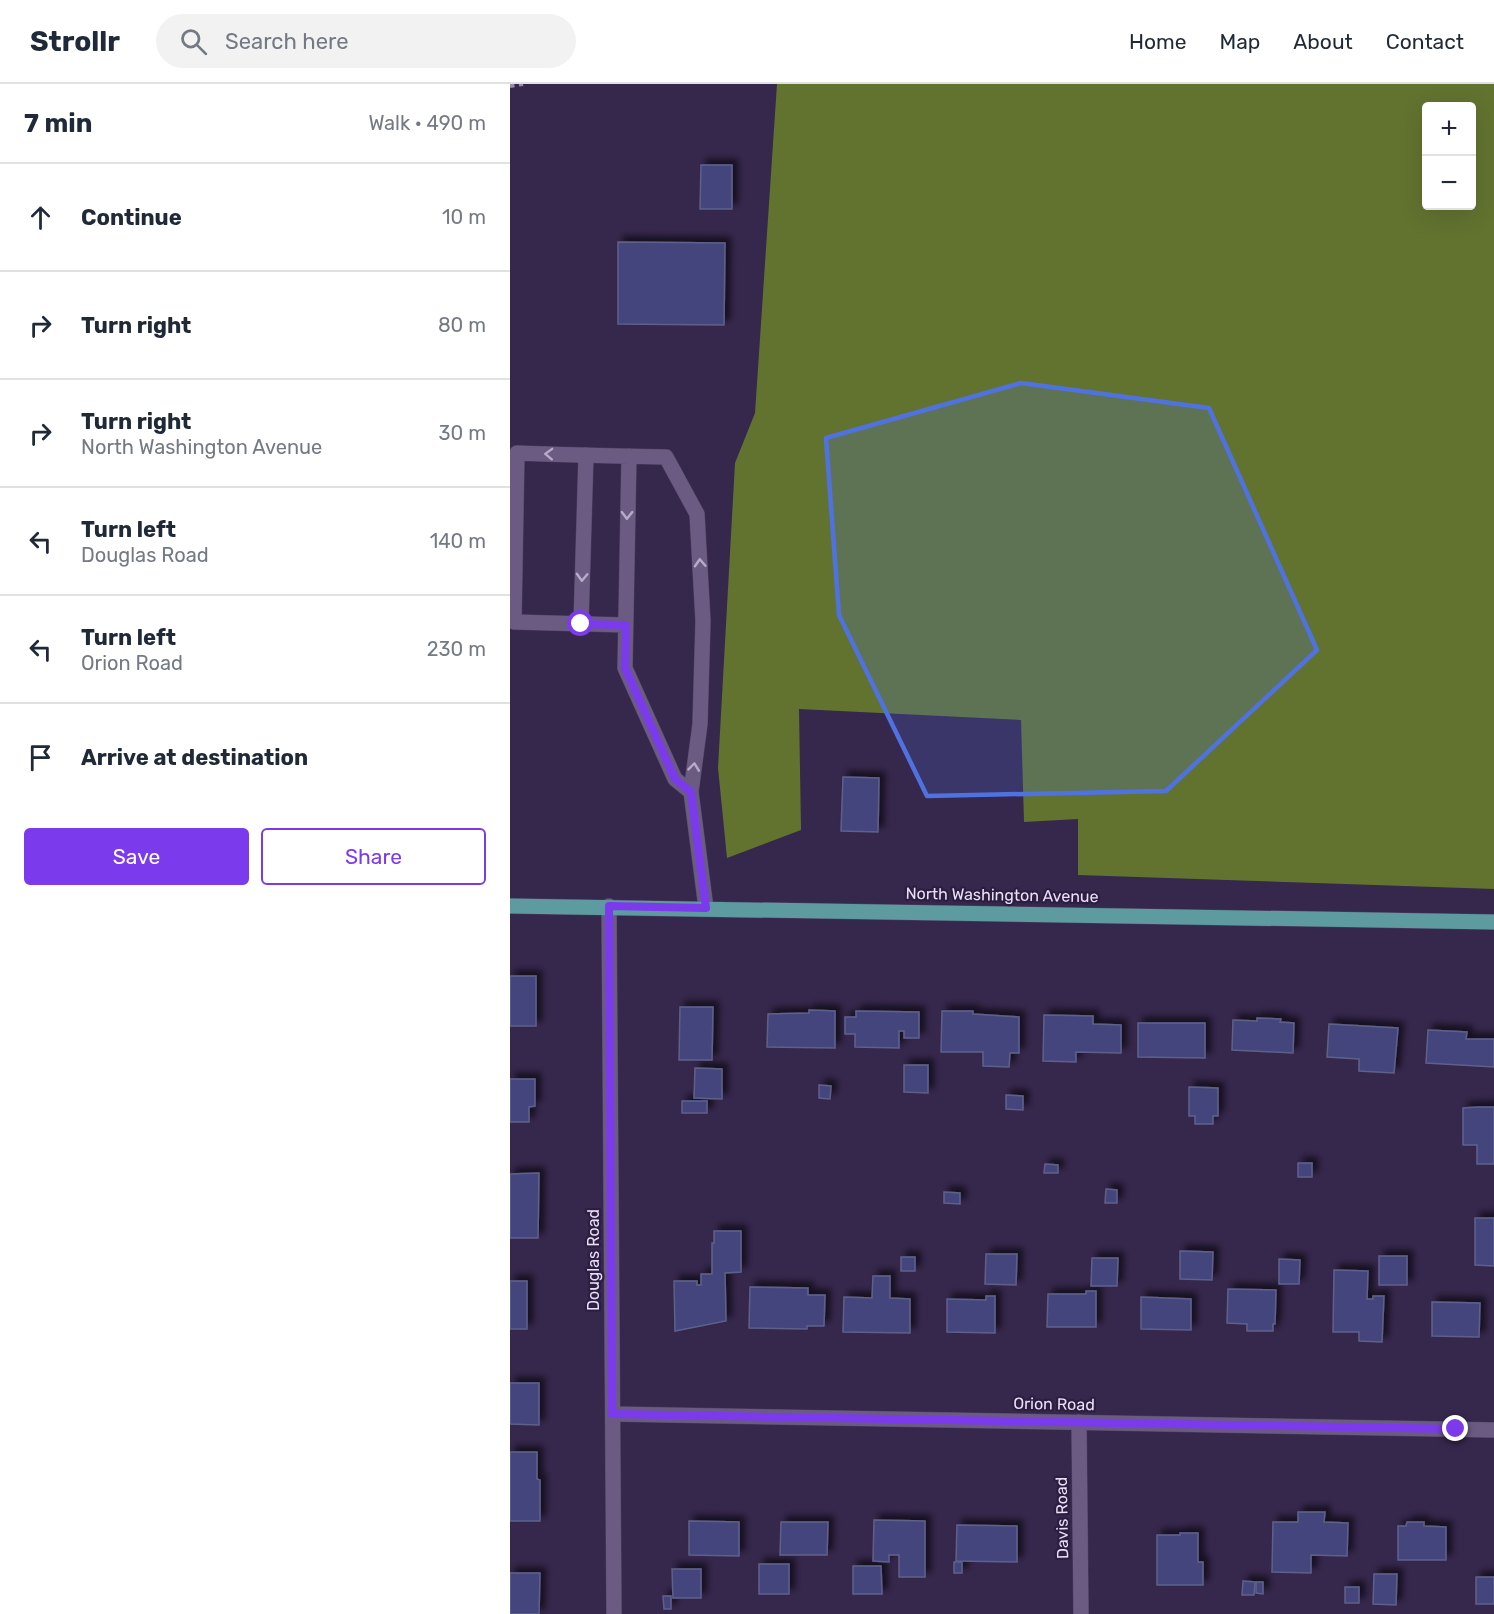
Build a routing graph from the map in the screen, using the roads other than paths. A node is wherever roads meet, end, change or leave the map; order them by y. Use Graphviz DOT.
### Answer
graph roads {
  1 [pos="585,455"];
  2 [pos="629,456"];
  3 [pos="581,624"];
  4 [pos="626,625"];
  5 [pos="691,792"];
  6 [pos="510,906"];
  7 [pos="609,906"];
  8 [pos="706,908"];
  9 [pos="1494,922"];
  10 [pos="612,1414"];
  11 [pos="1079,1422"];
  12 [pos="1494,1430"];
  13 [pos="614,1614"];
  14 [pos="1081,1614"];
  1 -- 2 [label="street"];
  1 -- 3 [label="street, one-way"];
  1 -- 3 [label="street, one-way"];
  2 -- 4 [label="street, one-way"];
  5 -- 2 [label="street, one-way"];
  3 -- 4 [label="street"];
  4 -- 5 [label="street"];
  5 -- 8 [label="street"];
  6 -- 7 [label="main road, North Washington Avenue"];
  7 -- 8 [label="main road, North Washington Avenue"];
  7 -- 10 [label="street, Douglas Road"];
  8 -- 9 [label="main road, North Washington Avenue"];
  10 -- 11 [label="street, Orion Road"];
  10 -- 13 [label="street, Douglas Road"];
  11 -- 12 [label="street, Orion Road"];
  11 -- 14 [label="street, Davis Road"];
}
